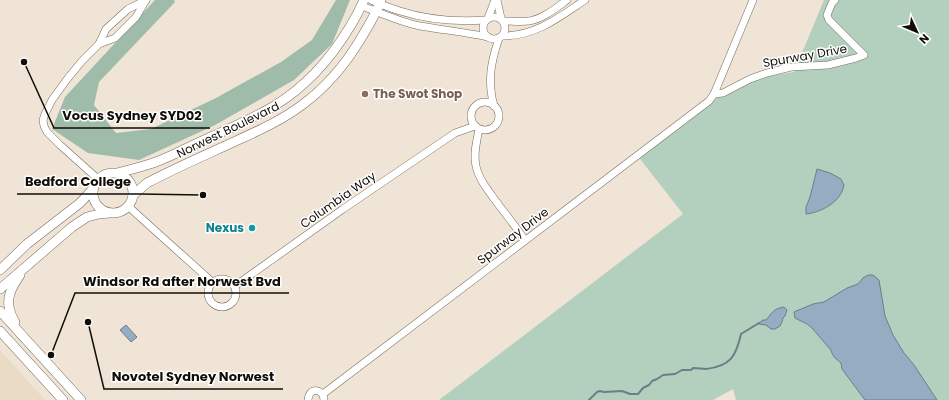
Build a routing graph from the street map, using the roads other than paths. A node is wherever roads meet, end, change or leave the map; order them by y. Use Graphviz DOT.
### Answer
graph roads {
  1 [pos="146,0"];
  2 [pos="371,0"];
  3 [pos="496,0"];
  4 [pos="567,0"];
  5 [pos="585,0"];
  6 [pos="753,0"];
  7 [pos="835,0"];
  8 [pos="363,3"];
  9 [pos="379,5"];
  10 [pos="487,19"];
  11 [pos="502,20"];
  12 [pos="501,37"];
  13 [pos="489,38"];
  14 [pos="99,44"];
  15 [pos="492,60"];
  16 [pos="490,86"];
  17 [pos="714,94"];
  18 [pos="478,103"];
  19 [pos="494,106"];
  20 [pos="471,119"];
  21 [pos="477,128"];
  22 [pos="455,133"];
  23 [pos="117,173"];
  24 [pos="98,179"];
  25 [pos="92,190"];
  26 [pos="133,195"];
  27 [pos="128,206"];
  28 [pos="110,213"];
  29 [pos="526,240"];
  30 [pos="17,253"];
  31 [pos="27,264"];
  32 [pos="0,266"];
  33 [pos="0,270"];
  34 [pos="213,283"];
  35 [pos="235,286"];
  36 [pos="0,289"];
  37 [pos="0,311"];
  38 [pos="0,331"];
  39 [pos="25,338"];
  40 [pos="323,397"];
  41 [pos="63,400"];
  42 [pos="81,400"];
  43 [pos="308,400"];
  1 -- 14 [label="street"];
  1 -- 14 [label="street"];
  2 -- 9 [label="street"];
  3 -- 10 [label="street"];
  3 -- 11 [label="street"];
  4 -- 11 [label="street"];
  5 -- 12 [label="street"];
  6 -- 17 [label="street, Spurway Drive"];
  7 -- 17 [label="street, Spurway Drive"];
  8 -- 9 [label="street"];
  8 -- 23 [label="main road, Norwest Boulevard"];
  9 -- 10 [label="street"];
  9 -- 13 [label="street"];
  9 -- 26 [label="main road, Norwest Boulevard"];
  10 -- 11 [label="street"];
  10 -- 13 [label="street"];
  11 -- 12 [label="street"];
  12 -- 13 [label="street"];
  12 -- 15 [label="street"];
  13 -- 15 [label="street"];
  14 -- 24 [label="street"];
  15 -- 16 [label="street"];
  16 -- 18 [label="street"];
  16 -- 19 [label="street"];
  17 -- 29 [label="street, Spurway Drive"];
  18 -- 19 [label="street"];
  18 -- 20 [label="street"];
  19 -- 21 [label="street"];
  20 -- 21 [label="street"];
  20 -- 22 [label="street, Columbia Way"];
  21 -- 22 [label="street, Columbia Way"];
  21 -- 29 [label="street"];
  22 -- 35 [label="street, Columbia Way"];
  23 -- 24 [label="main road"];
  23 -- 26 [label="main road"];
  24 -- 25 [label="main road"];
  25 -- 28 [label="main road"];
  25 -- 30 [label="main road"];
  26 -- 27 [label="main road"];
  27 -- 28 [label="main road"];
  27 -- 34 [label="street"];
  28 -- 31 [label="main road"];
  29 -- 40 [label="street, Spurway Drive"];
  30 -- 32 [label="main road"];
  30 -- 33 [label="main road"];
  31 -- 36 [label="main road"];
  31 -- 39 [label="main road"];
  34 -- 35 [label="street"];
  34 -- 35 [label="street"];
  37 -- 39 [label="main road"];
  38 -- 41 [label="main road"];
  39 -- 42 [label="main road"];
  40 -- 43 [label="street"];
}
